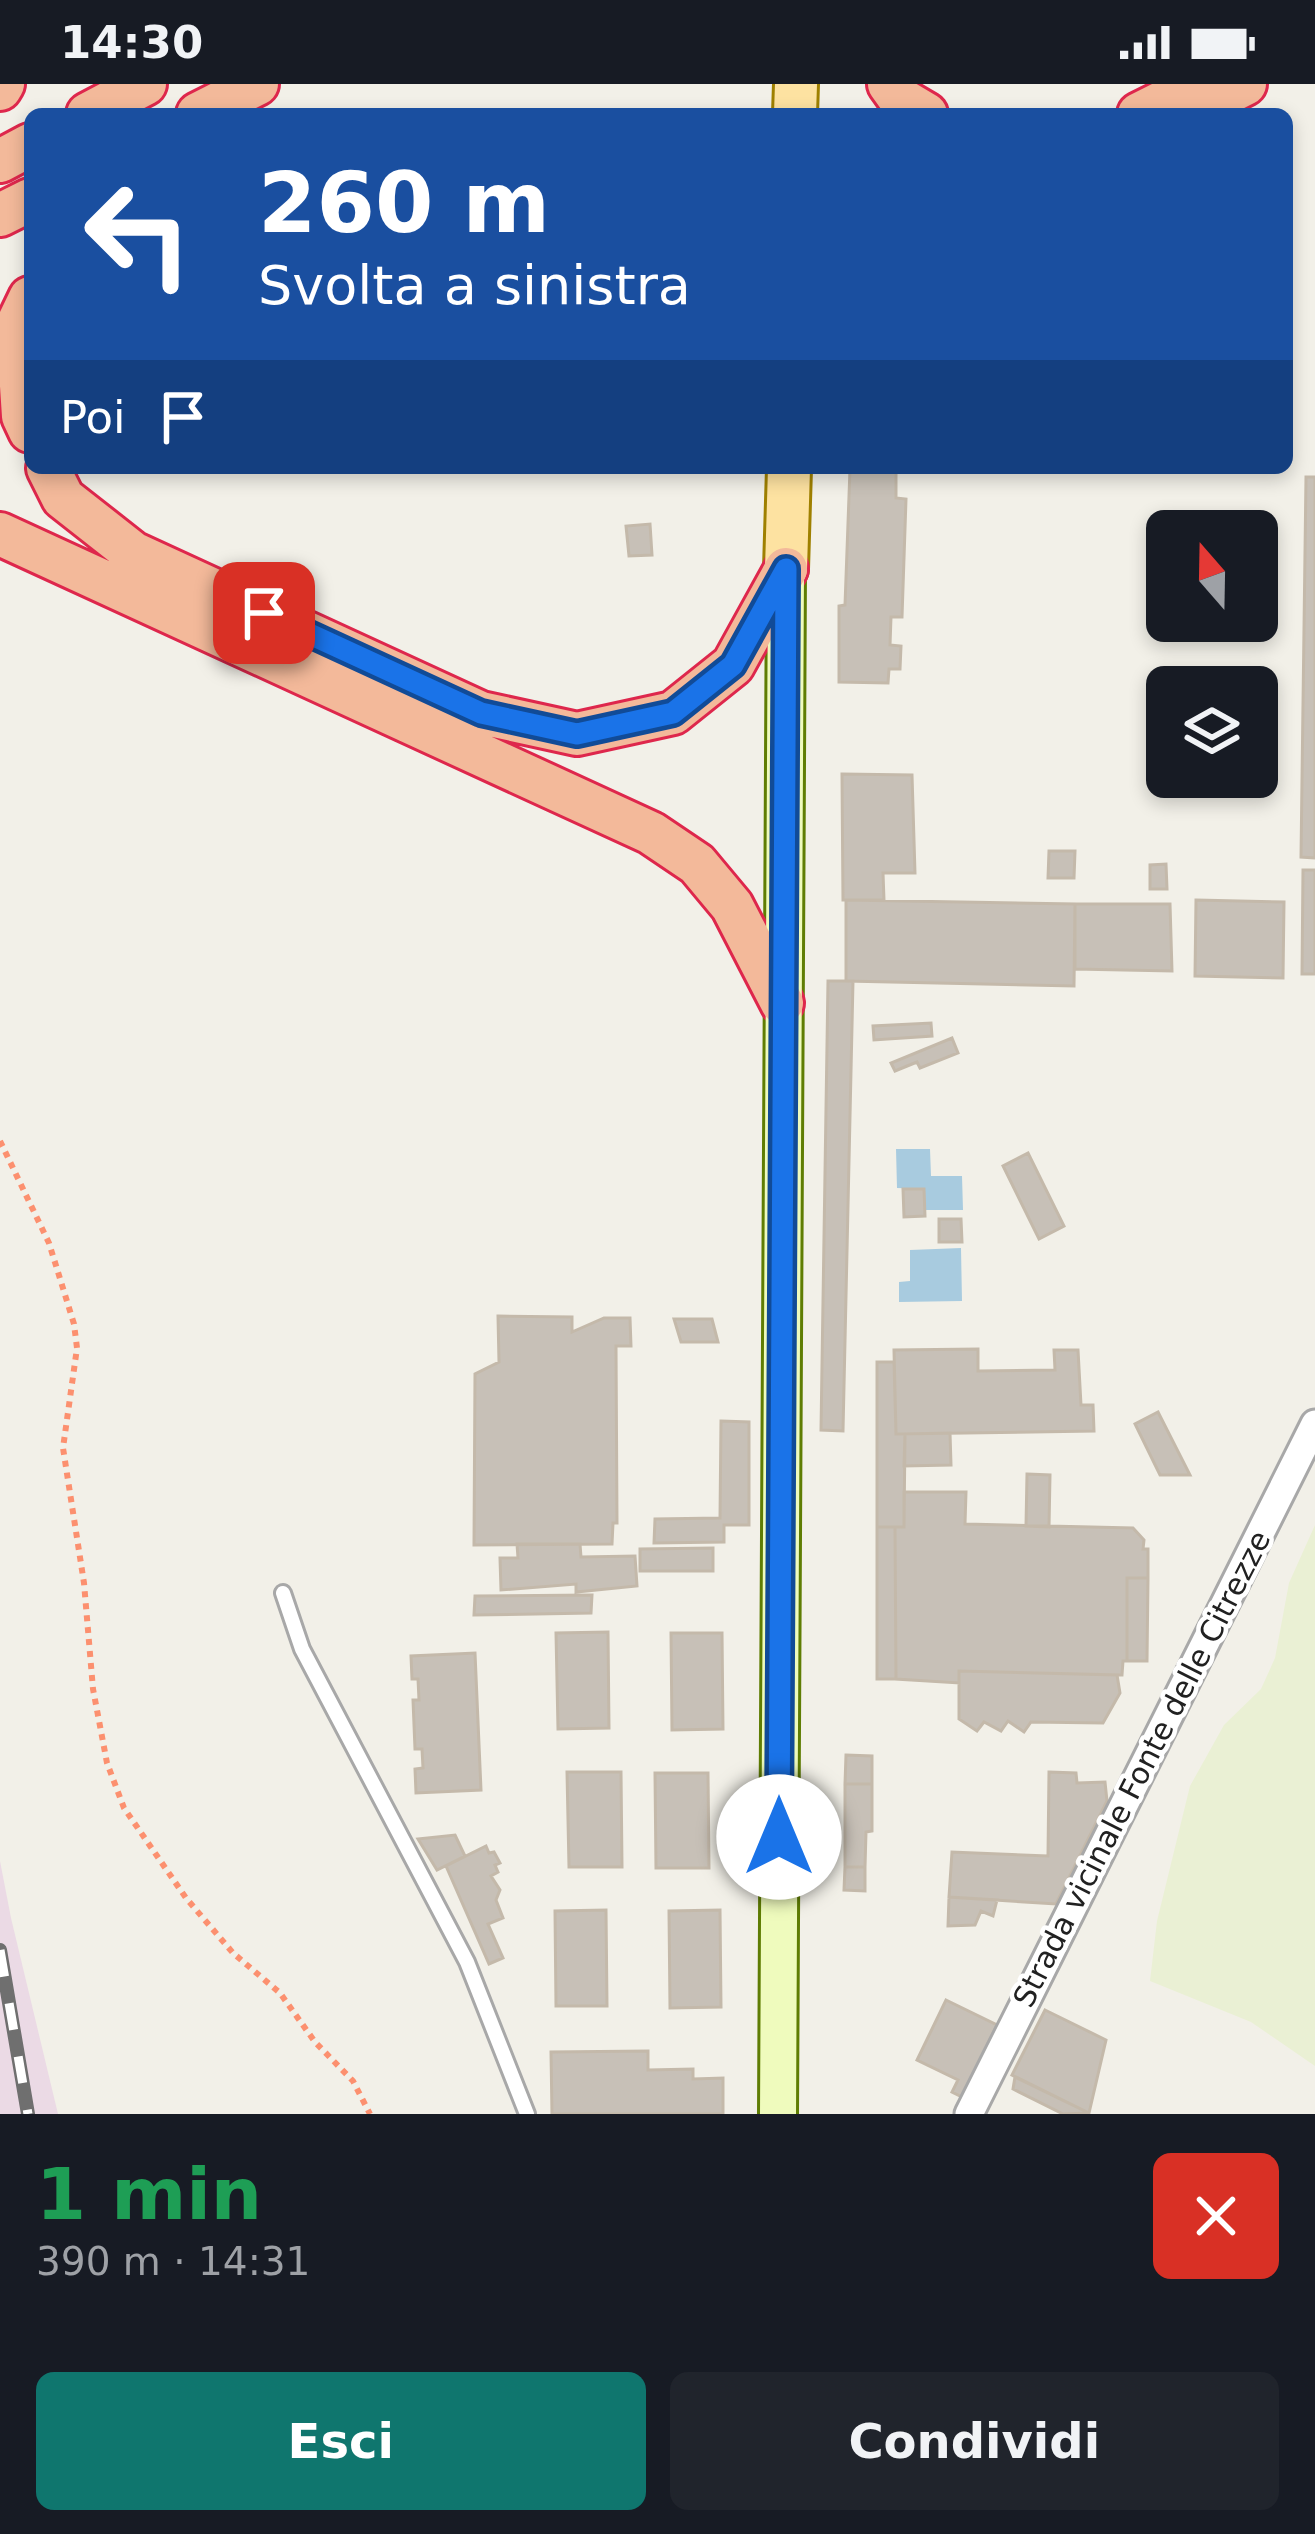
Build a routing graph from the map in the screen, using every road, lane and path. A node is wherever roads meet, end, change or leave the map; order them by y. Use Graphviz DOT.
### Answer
graph roads {
  1 [pos="145,84"];
  2 [pos="257,84"];
  3 [pos="889,84"];
  4 [pos="1198,84"];
  5 [pos="1245,84"];
  6 [pos="99,108"];
  7 [pos="210,108"];
  8 [pos="916,108"];
  9 [pos="1151,108"];
  10 [pos="1198,108"];
  11 [pos="24,310"];
  12 [pos="24,418"];
  13 [pos="51,474"];
  14 [pos="789,474"];
  15 [pos="0,534"];
  16 [pos="786,569"];
  17 [pos="782,1004"];
  18 [pos="0,1141"];
  19 [pos="1315,1424"];
  20 [pos="283,1593"];
  21 [pos="370,2114"];
  22 [pos="527,2114"];
  23 [pos="778,2114"];
  24 [pos="969,2114"];
  1 -- 6 [label="highway"];
  2 -- 7 [label="highway"];
  3 -- 8 [label="highway"];
  4 -- 9 [label="highway"];
  5 -- 10 [label="highway"];
  11 -- 12 [label="highway"];
  13 -- 16 [label="highway"];
  14 -- 16 [label="main road"];
  15 -- 17 [label="highway"];
  16 -- 17 [label="main road"];
  17 -- 23 [label="main road"];
  18 -- 21 [label="path"];
  19 -- 24 [label="street, Strada vicinale Fonte delle Citrezze"];
  20 -- 22 [label="lane"];
}
